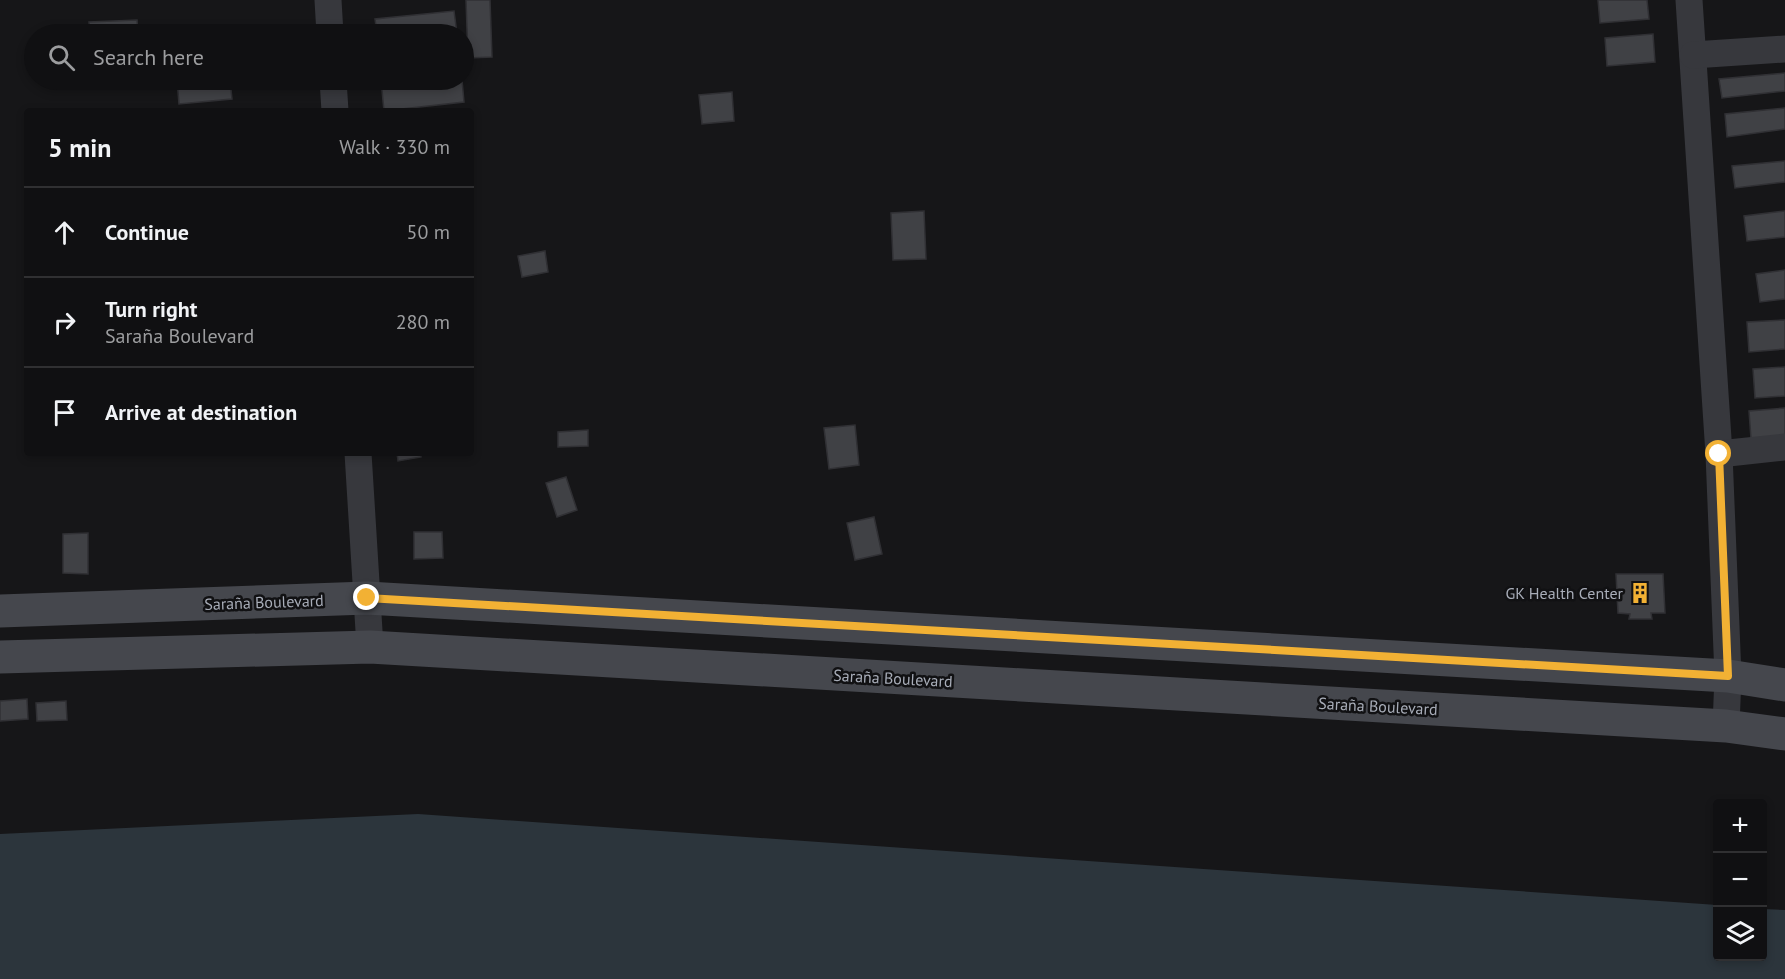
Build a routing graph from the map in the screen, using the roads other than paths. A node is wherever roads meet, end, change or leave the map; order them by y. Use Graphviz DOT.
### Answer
graph roads {
  1 [pos="328,0"];
  2 [pos="1689,0"];
  3 [pos="329,24"];
  4 [pos="1785,49"];
  5 [pos="1692,55"];
  6 [pos="334,90"];
  7 [pos="335,108"];
  8 [pos="1785,447"];
  9 [pos="1719,454"];
  10 [pos="358,456"];
  11 [pos="367,598"];
  12 [pos="0,611"];
  13 [pos="369,647"];
  14 [pos="0,657"];
  15 [pos="1728,676"];
  16 [pos="1785,685"];
  17 [pos="1726,726"];
  18 [pos="1785,734"];
  1 -- 3 [label="street"];
  2 -- 5 [label="street"];
  4 -- 5 [label="street"];
  5 -- 9 [label="street"];
  6 -- 7 [label="street"];
  8 -- 9 [label="street"];
  9 -- 15 [label="street"];
  10 -- 11 [label="street"];
  11 -- 12 [label="street, Saraña Boulevard"];
  11 -- 13 [label="street"];
  11 -- 15 [label="street, Saraña Boulevard"];
  13 -- 14 [label="street, Saraña Boulevard"];
  13 -- 17 [label="street, Saraña Boulevard"];
  15 -- 16 [label="street, Saraña Boulevard"];
  15 -- 17 [label="street"];
  17 -- 18 [label="street, Saraña Boulevard"];
}
